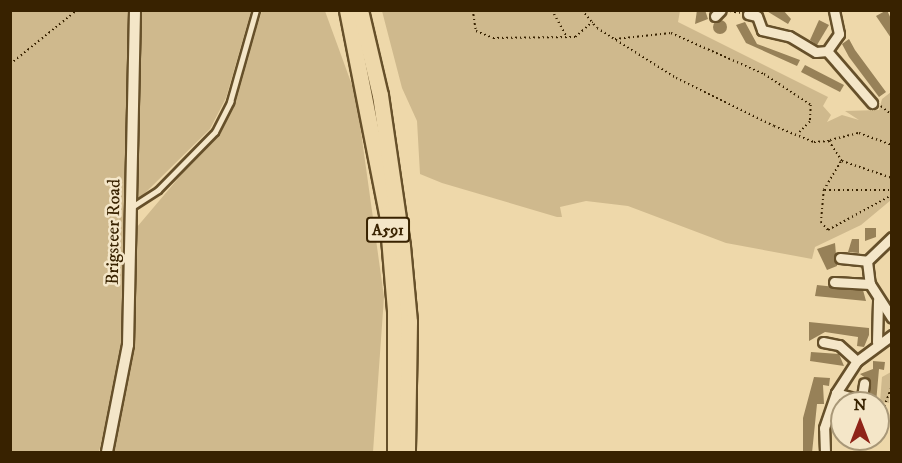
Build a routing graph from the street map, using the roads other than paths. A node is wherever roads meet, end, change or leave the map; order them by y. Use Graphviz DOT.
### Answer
graph roads {
  1 [pos="135,10"];
  2 [pos="256,10"];
  3 [pos="347,10"];
  4 [pos="360,10"];
  5 [pos="834,10"];
  6 [pos="757,14"];
  7 [pos="827,51"];
  8 [pos="872,103"];
  9 [pos="130,209"];
  10 [pos="891,237"];
  11 [pos="840,258"];
  12 [pos="867,261"];
  13 [pos="834,282"];
  14 [pos="870,284"];
  15 [pos="879,300"];
  16 [pos="891,318"];
  17 [pos="891,335"];
  18 [pos="823,342"];
  19 [pos="877,342"];
  20 [pos="857,361"];
  21 [pos="864,384"];
  22 [pos="837,391"];
  23 [pos="863,391"];
  24 [pos="830,410"];
  25 [pos="106,453"];
  26 [pos="395,453"];
  27 [pos="407,453"];
  28 [pos="825,453"];
  1 -- 9 [label="street, Brigsteer Road"];
  2 -- 9 [label="lane"];
  3 -- 26 [label="highway, A591"];
  4 -- 27 [label="highway, A591"];
  5 -- 7 [label="street"];
  6 -- 7 [label="street"];
  7 -- 8 [label="street"];
  9 -- 25 [label="street, Brigsteer Road"];
  10 -- 12 [label="street"];
  11 -- 12 [label="street"];
  12 -- 14 [label="street"];
  13 -- 14 [label="street"];
  14 -- 15 [label="street"];
  15 -- 16 [label="street"];
  15 -- 19 [label="street"];
  17 -- 19 [label="street"];
  18 -- 20 [label="street"];
  19 -- 20 [label="street"];
  20 -- 22 [label="street"];
  21 -- 23 [label="street"];
  24 -- 28 [label="street"];
}
